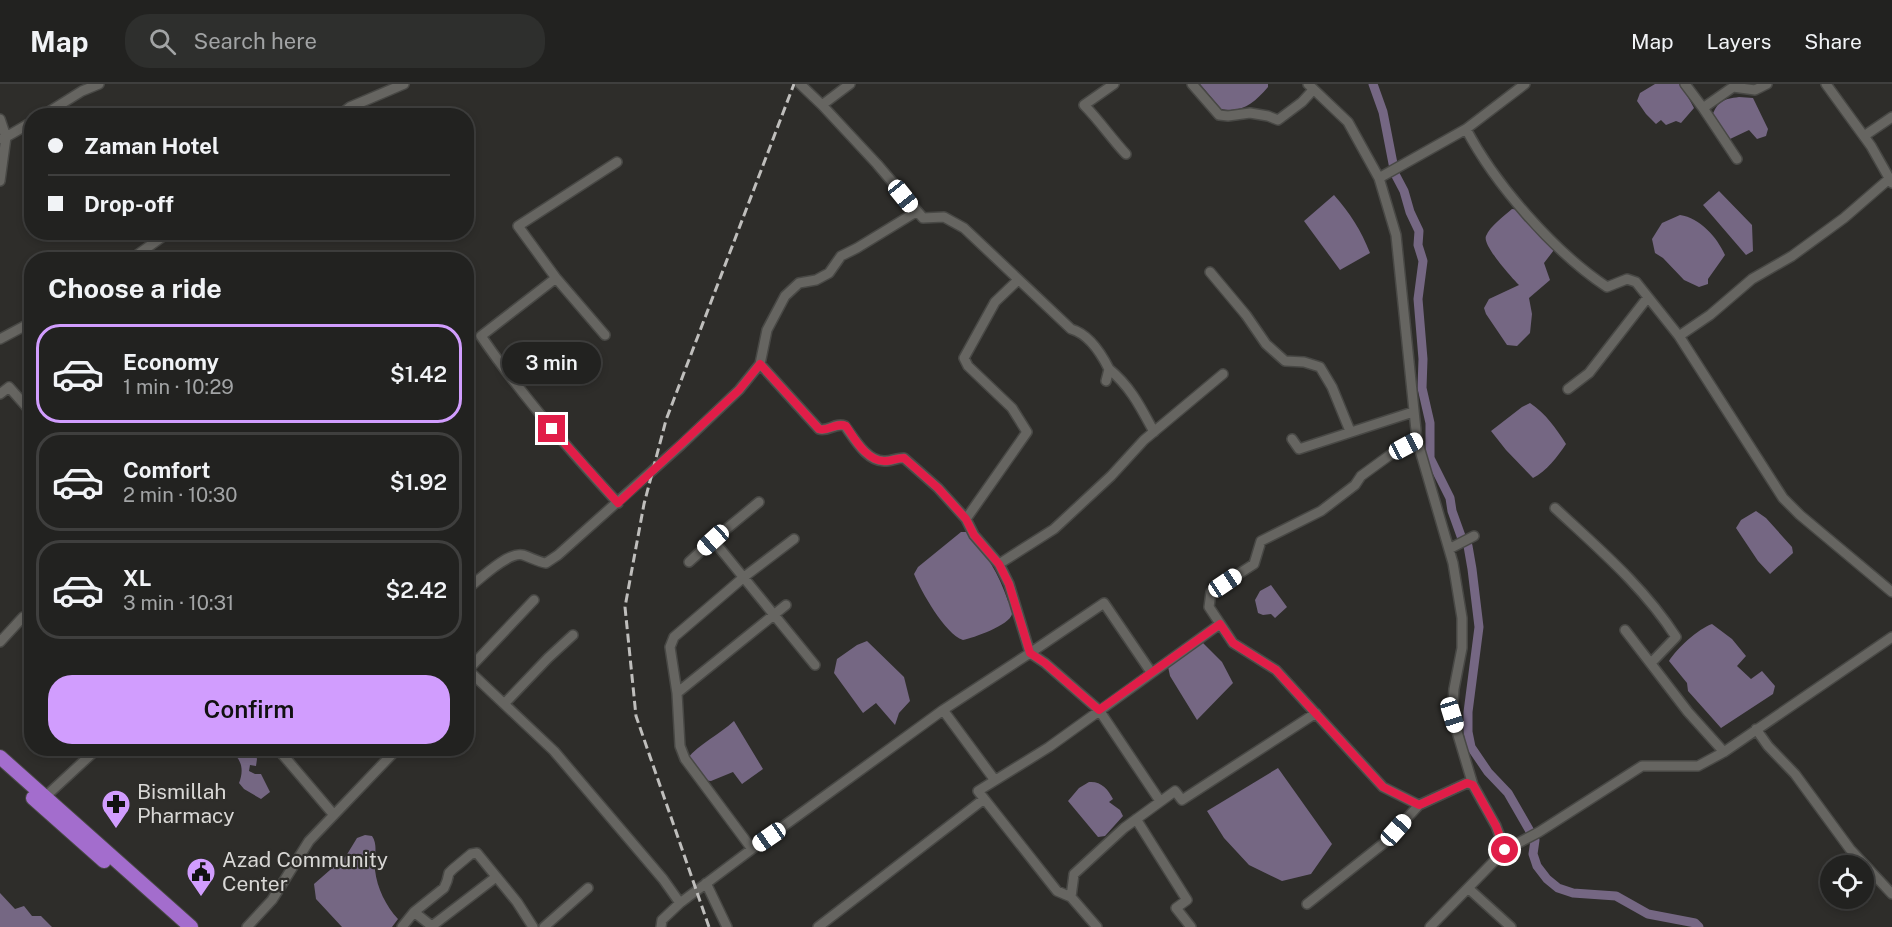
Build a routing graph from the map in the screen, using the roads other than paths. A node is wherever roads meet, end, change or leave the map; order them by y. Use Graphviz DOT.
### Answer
graph roads {
  1 [pos="99,84"];
  2 [pos="404,84"];
  3 [pos="800,84"];
  4 [pos="850,84"];
  5 [pos="1114,84"];
  6 [pos="1192,84"];
  7 [pos="1525,84"];
  8 [pos="1685,84"];
  9 [pos="1767,84"];
  10 [pos="1826,84"];
  11 [pos="1311,87"];
  12 [pos="822,105"];
  13 [pos="55,108"];
  14 [pos="350,108"];
  15 [pos="1702,108"];
  16 [pos="1892,117"];
  17 [pos="0,119"];
  18 [pos="24,127"];
  19 [pos="1466,129"];
  20 [pos="1864,136"];
  21 [pos="3,139"];
  22 [pos="1126,154"];
  23 [pos="1737,159"];
  24 [pos="617,162"];
  25 [pos="1379,178"];
  26 [pos="0,181"];
  27 [pos="1890,181"];
  28 [pos="916,212"];
  29 [pos="158,240"];
  30 [pos="141,252"];
  31 [pos="1210,272"];
  32 [pos="556,278"];
  33 [pos="1018,280"];
  34 [pos="1648,297"];
  35 [pos="24,326"];
  36 [pos="605,335"];
  37 [pos="1679,336"];
  38 [pos="0,339"];
  39 [pos="760,364"];
  40 [pos="1109,369"];
  41 [pos="1223,374"];
  42 [pos="1106,381"];
  43 [pos="1568,388"];
  44 [pos="0,394"];
  45 [pos="24,404"];
  46 [pos="1413,412"];
  47 [pos="1350,431"];
  48 [pos="1154,432"];
  49 [pos="1292,439"];
  50 [pos="1417,440"];
  51 [pos="759,502"];
  52 [pos="618,503"];
  53 [pos="1556,508"];
  54 [pos="966,519"];
  55 [pos="1474,536"];
  56 [pos="794,539"];
  57 [pos="713,540"];
  58 [pos="1449,549"];
  59 [pos="689,562"];
  60 [pos="999,564"];
  61 [pos="744,578"];
  62 [pos="474,584"];
  63 [pos="1892,592"];
  64 [pos="534,600"];
  65 [pos="786,605"];
  66 [pos="775,613"];
  67 [pos="24,617"];
  68 [pos="1220,624"];
  69 [pos="1625,630"];
  70 [pos="573,634"];
  71 [pos="1892,637"];
  72 [pos="0,642"];
  73 [pos="1030,653"];
  74 [pos="474,663"];
  75 [pos="1651,663"];
  76 [pos="815,665"];
  77 [pos="1151,672"];
  78 [pos="474,676"];
  79 [pos="677,693"];
  80 [pos="504,704"];
  81 [pos="943,710"];
  82 [pos="1099,710"];
  83 [pos="1316,713"];
  84 [pos="1756,729"];
  85 [pos="1724,752"];
  86 [pos="89,756"];
  87 [pos="283,756"];
  88 [pos="390,756"];
  89 [pos="0,757"];
  90 [pos="0,769"];
  91 [pos="994,779"];
  92 [pos="1473,785"];
  93 [pos="45,797"];
  94 [pos="984,799"];
  95 [pos="1160,801"];
  96 [pos="1419,805"];
  97 [pos="334,815"];
  98 [pos="1136,819"];
  99 [pos="752,849"];
  100 [pos="1505,850"];
  101 [pos="496,877"];
  102 [pos="706,884"];
  103 [pos="588,888"];
  104 [pos="1468,888"];
  105 [pos="1892,894"];
  106 [pos="1071,897"];
  107 [pos="680,903"];
  108 [pos="1307,904"];
  109 [pos="414,912"];
  110 [pos="828,924"];
  111 [pos="432,926"];
  112 [pos="181,927"];
  113 [pos="191,927"];
  114 [pos="247,927"];
  115 [pos="402,927"];
  116 [pos="533,927"];
  117 [pos="543,927"];
  118 [pos="661,927"];
  119 [pos="727,927"];
  120 [pos="818,927"];
  121 [pos="1096,927"];
  122 [pos="1191,927"];
  123 [pos="1430,927"];
  124 [pos="1511,927"];
  1 -- 13 [label="street"];
  2 -- 14 [label="street"];
  3 -- 12 [label="street"];
  4 -- 12 [label="street"];
  5 -- 22 [label="street"];
  6 -- 11 [label="street"];
  7 -- 19 [label="street"];
  8 -- 15 [label="street"];
  9 -- 15 [label="street"];
  10 -- 20 [label="street"];
  11 -- 25 [label="street"];
  12 -- 28 [label="street"];
  15 -- 23 [label="street"];
  16 -- 20 [label="street"];
  17 -- 21 [label="street"];
  18 -- 21 [label="street"];
  19 -- 25 [label="street"];
  19 -- 34 [label="street"];
  20 -- 27 [label="street"];
  21 -- 26 [label="street"];
  24 -- 32 [label="street"];
  25 -- 46 [label="street"];
  27 -- 37 [label="street"];
  28 -- 33 [label="street"];
  28 -- 39 [label="street"];
  29 -- 30 [label="street"];
  31 -- 47 [label="street"];
  32 -- 36 [label="street"];
  32 -- 52 [label="street"];
  33 -- 40 [label="street"];
  33 -- 54 [label="street"];
  34 -- 37 [label="street"];
  34 -- 43 [label="street"];
  35 -- 38 [label="street"];
  37 -- 63 [label="street"];
  39 -- 52 [label="street"];
  39 -- 54 [label="street"];
  40 -- 42 [label="street"];
  40 -- 48 [label="street"];
  41 -- 48 [label="street"];
  44 -- 45 [label="street"];
  46 -- 47 [label="street"];
  46 -- 50 [label="street"];
  47 -- 49 [label="street"];
  48 -- 60 [label="street"];
  50 -- 58 [label="street"];
  50 -- 68 [label="street"];
  51 -- 57 [label="street"];
  52 -- 62 [label="street"];
  53 -- 75 [label="street"];
  54 -- 60 [label="street"];
  55 -- 58 [label="street"];
  56 -- 61 [label="street"];
  57 -- 59 [label="street"];
  57 -- 61 [label="street"];
  58 -- 92 [label="street"];
  60 -- 73 [label="street"];
  61 -- 66 [label="street"];
  61 -- 79 [label="street"];
  64 -- 74 [label="street"];
  65 -- 66 [label="street"];
  66 -- 76 [label="street"];
  66 -- 79 [label="street"];
  67 -- 72 [label="street"];
  68 -- 77 [label="street"];
  68 -- 83 [label="street"];
  69 -- 75 [label="street"];
  70 -- 80 [label="street"];
  71 -- 84 [label="street"];
  73 -- 77 [label="street"];
  73 -- 81 [label="street"];
  73 -- 82 [label="street"];
  75 -- 85 [label="street"];
  77 -- 82 [label="street"];
  78 -- 80 [label="street"];
  79 -- 99 [label="street"];
  80 -- 107 [label="street"];
  81 -- 91 [label="street"];
  81 -- 99 [label="street"];
  82 -- 91 [label="street"];
  82 -- 95 [label="street"];
  83 -- 95 [label="street"];
  83 -- 96 [label="street"];
  84 -- 85 [label="street"];
  84 -- 105 [label="street"];
  85 -- 100 [label="street"];
  86 -- 93 [label="street"];
  87 -- 97 [label="street"];
  88 -- 97 [label="street"];
  89 -- 93 [label="highway"];
  90 -- 112 [label="highway"];
  91 -- 94 [label="street"];
  92 -- 96 [label="street"];
  92 -- 100 [label="street"];
  93 -- 113 [label="highway"];
  94 -- 106 [label="street"];
  94 -- 110 [label="street"];
  95 -- 98 [label="street"];
  96 -- 108 [label="street"];
  97 -- 114 [label="street"];
  98 -- 106 [label="street"];
  98 -- 122 [label="street"];
  99 -- 102 [label="street"];
  100 -- 104 [label="street"];
  101 -- 109 [label="street"];
  101 -- 111 [label="street"];
  101 -- 116 [label="street"];
  102 -- 107 [label="street"];
  102 -- 119 [label="street"];
  103 -- 117 [label="street"];
  104 -- 123 [label="street"];
  104 -- 124 [label="street"];
  106 -- 121 [label="street"];
  107 -- 118 [label="street"];
  109 -- 111 [label="street"];
  109 -- 115 [label="street"];
  110 -- 120 [label="street"];
}
